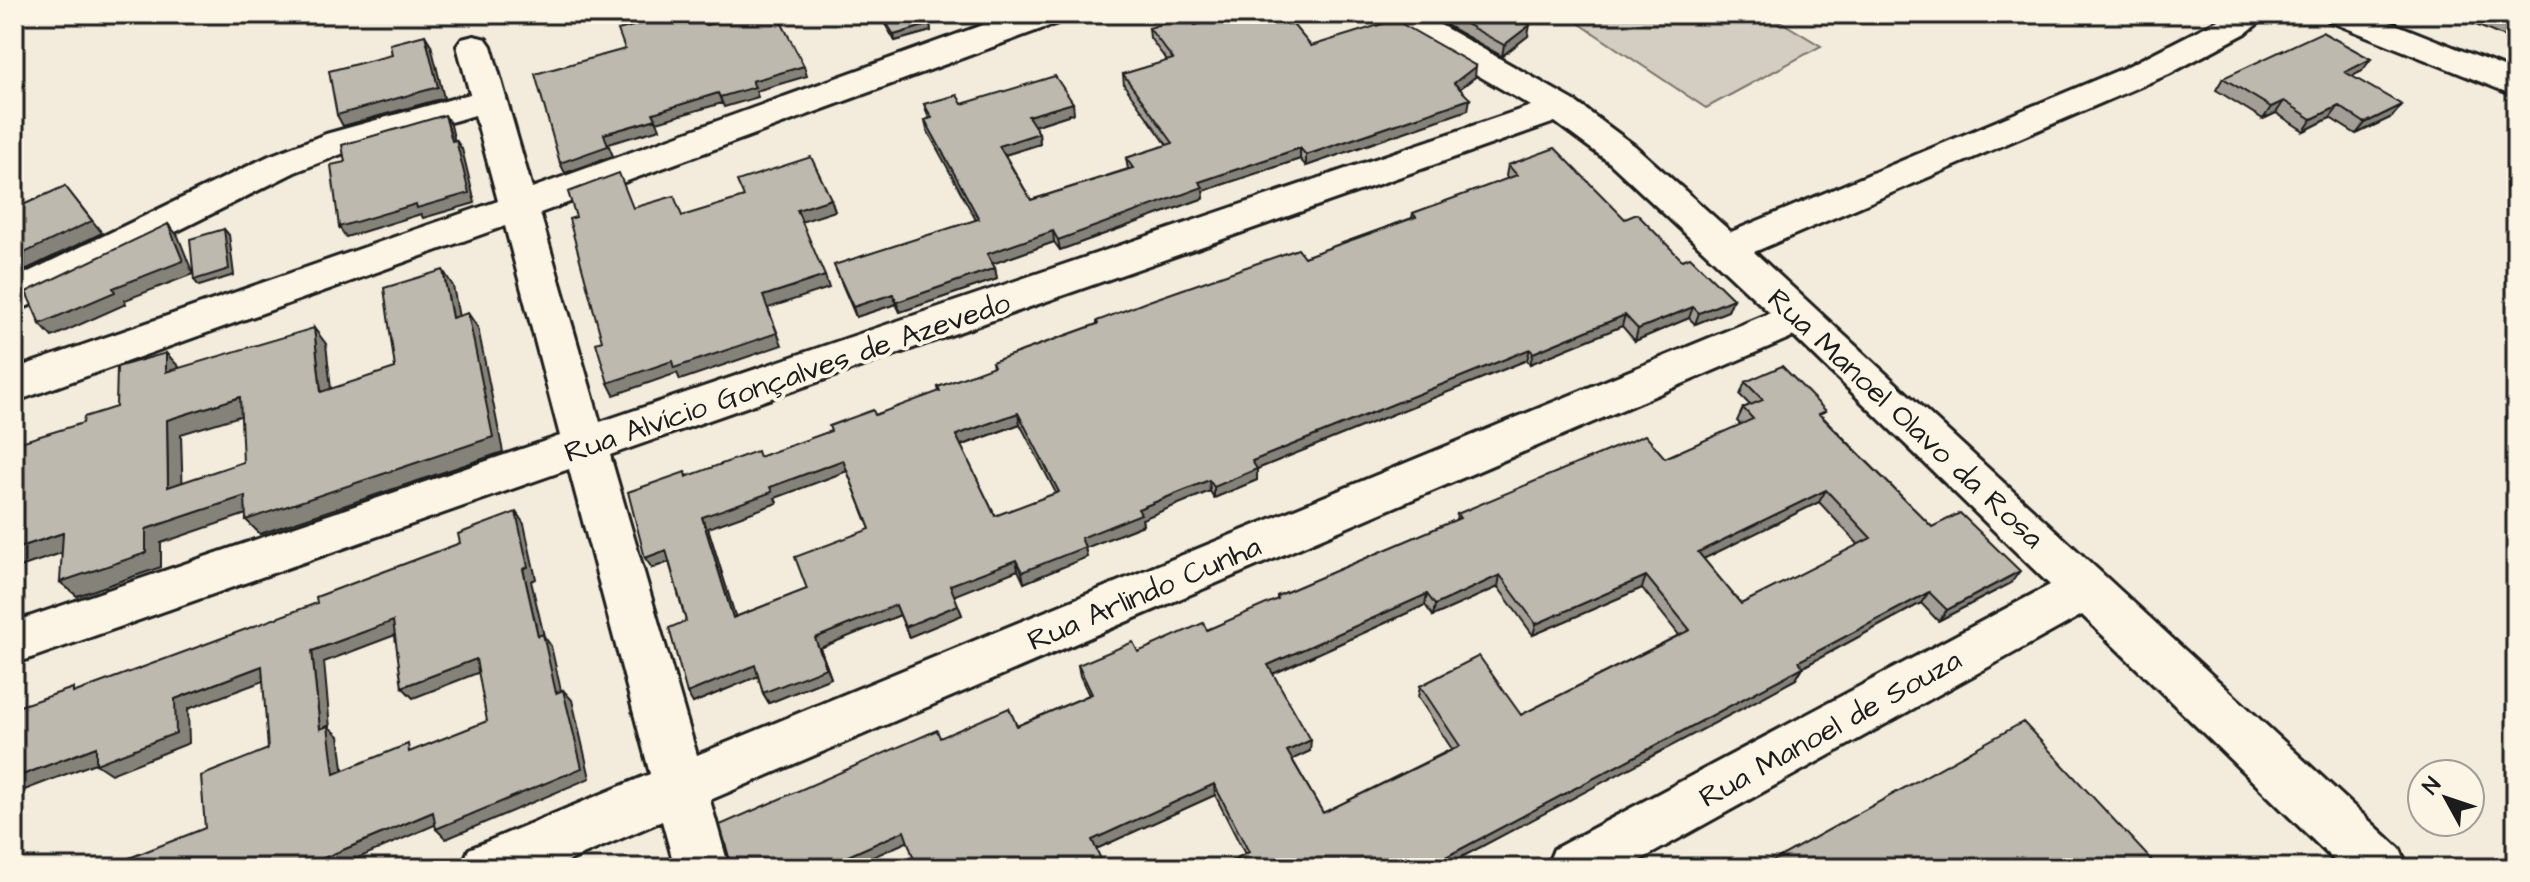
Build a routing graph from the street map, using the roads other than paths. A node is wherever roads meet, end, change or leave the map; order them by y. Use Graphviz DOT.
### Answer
graph roads {
  1 [pos="1051,14"];
  2 [pos="1396,14"];
  3 [pos="2253,14"];
  4 [pos="2341,14"];
  5 [pos="474,46"];
  6 [pos="2516,85"];
  7 [pos="489,100"];
  8 [pos="1560,108"];
  9 [pos="519,207"];
  10 [pos="1727,249"];
  11 [pos="14,296"];
  12 [pos="1800,317"];
  13 [pos="14,386"];
  14 [pos="586,448"];
  15 [pos="2086,589"];
  16 [pos="14,643"];
  17 [pos="680,788"];
  18 [pos="488,868"];
  19 [pos="702,868"];
  20 [pos="1573,868"];
  21 [pos="2381,868"];
  1 -- 9 [label="street"];
  2 -- 8 [label="street, Rua Manoel Olavo da Rosa"];
  3 -- 10 [label="street"];
  4 -- 6 [label="street"];
  5 -- 7 [label="street"];
  7 -- 9 [label="street"];
  7 -- 11 [label="street"];
  8 -- 10 [label="street, Rua Manoel Olavo da Rosa"];
  8 -- 14 [label="street, Rua Alvício Gonçalves de Azevedo"];
  9 -- 13 [label="street"];
  9 -- 14 [label="street"];
  10 -- 12 [label="street, Rua Manoel Olavo da Rosa"];
  12 -- 15 [label="street, Rua Manoel Olavo da Rosa"];
  12 -- 17 [label="street, Rua Arlindo Cunha"];
  14 -- 16 [label="street, Rua Alvício Gonçalves de Azevedo"];
  14 -- 17 [label="street"];
  15 -- 20 [label="street, Rua Manoel de Souza"];
  15 -- 21 [label="street, Rua Manoel Olavo da Rosa"];
  17 -- 18 [label="street, Rua Arlindo Cunha"];
  17 -- 19 [label="street"];
}
